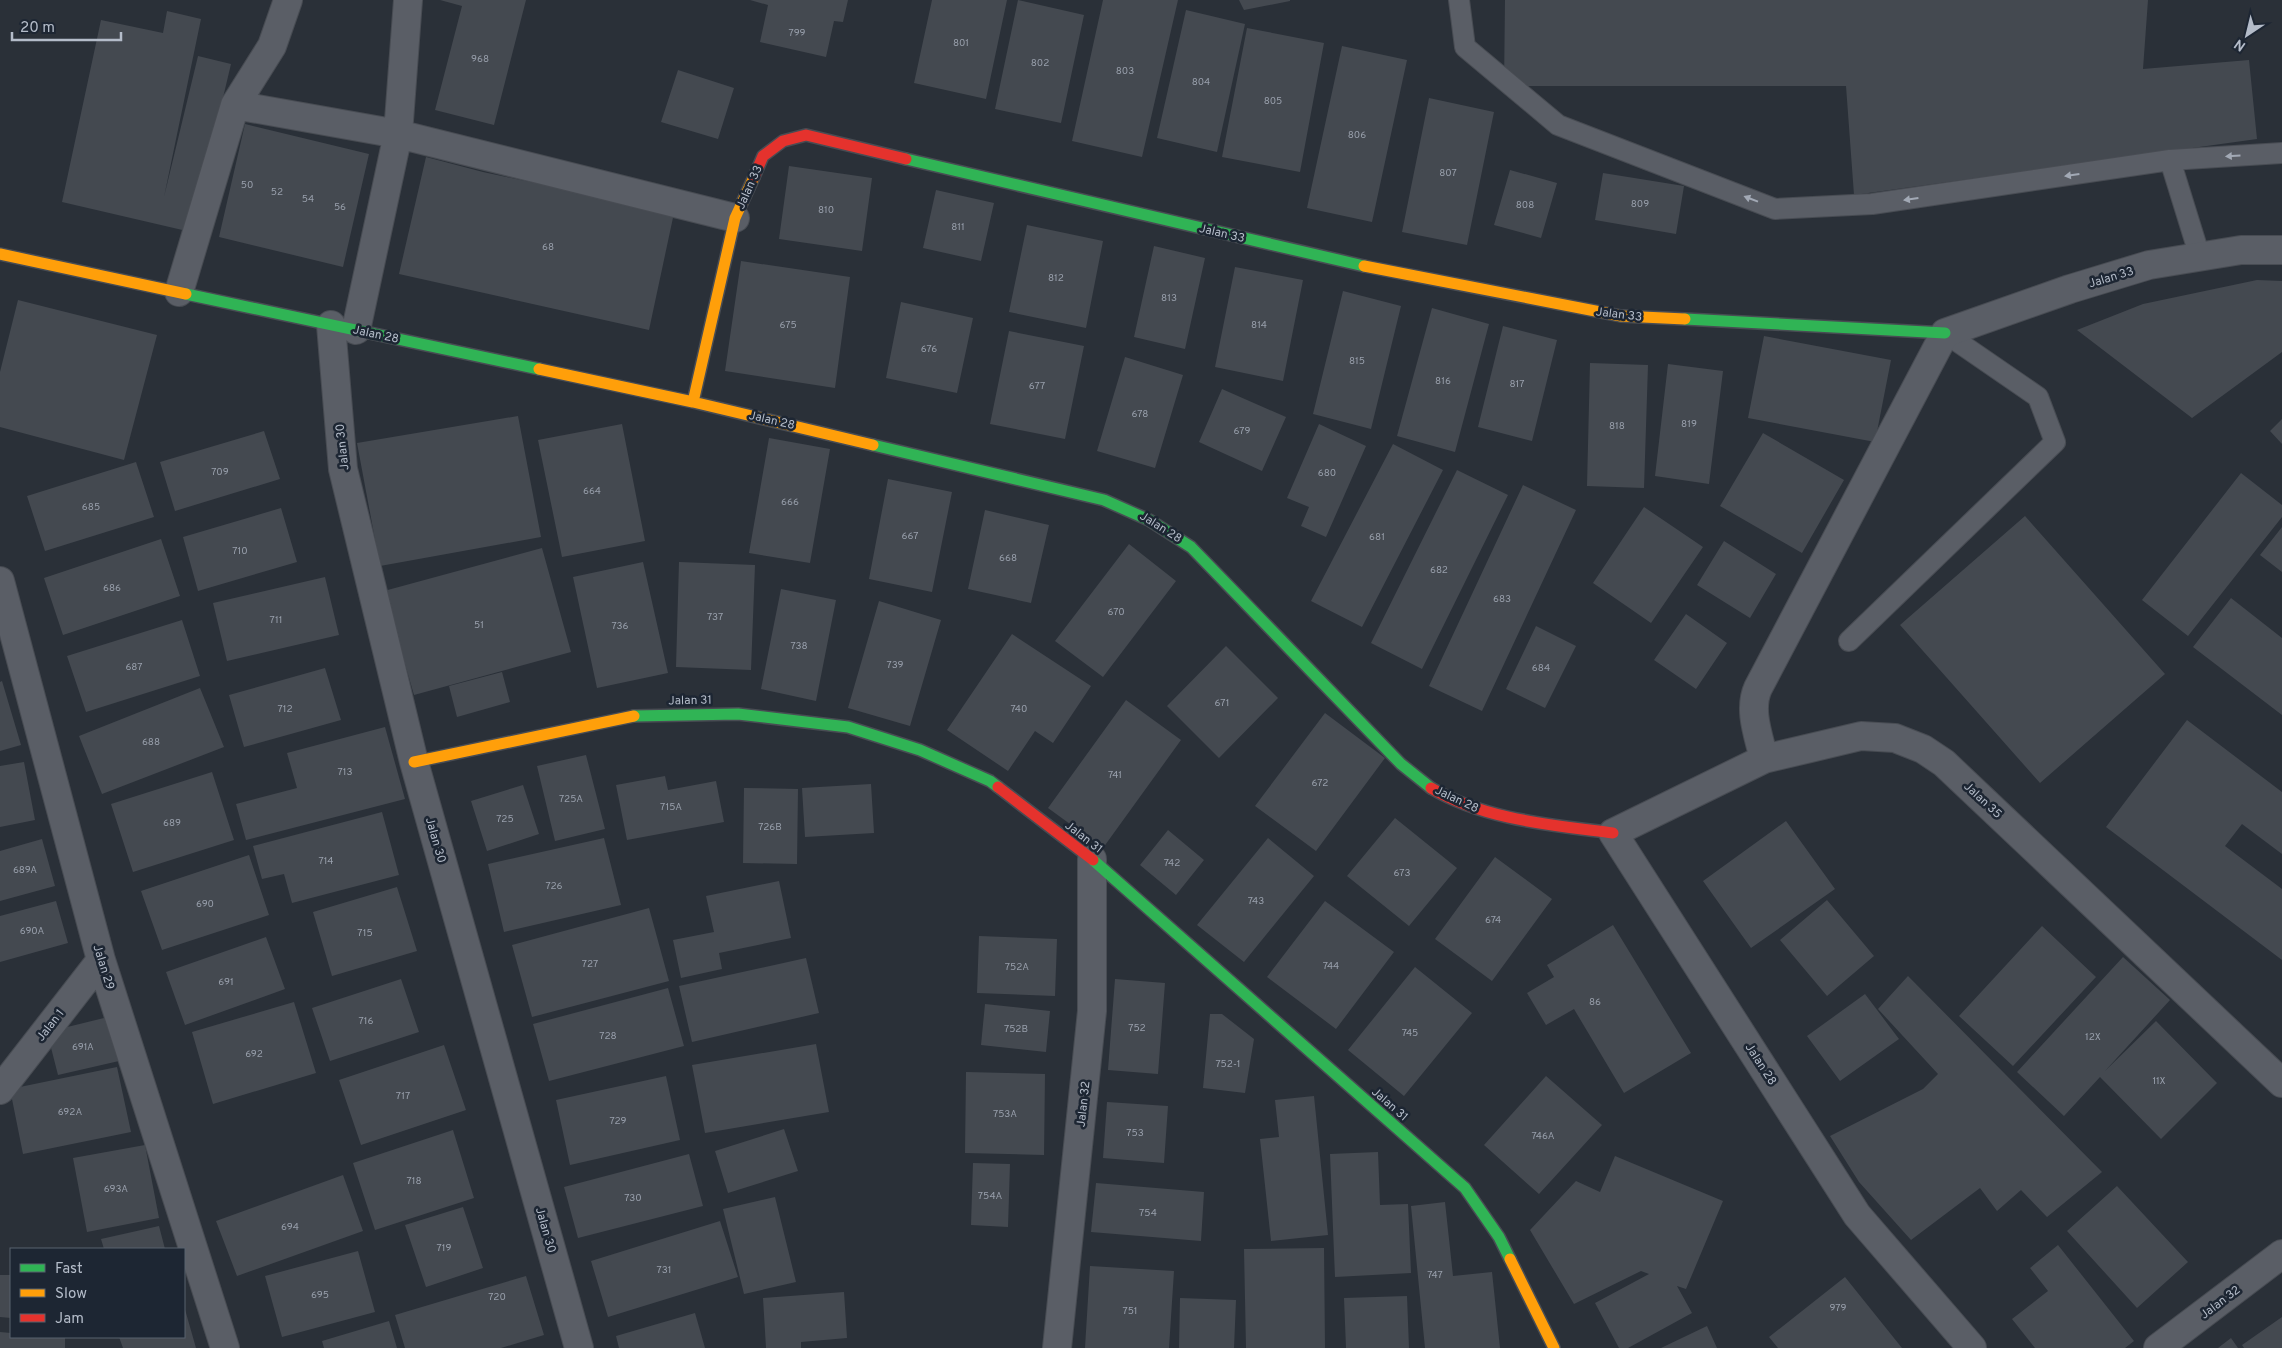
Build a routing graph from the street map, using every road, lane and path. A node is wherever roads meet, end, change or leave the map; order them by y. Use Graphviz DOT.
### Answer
graph roads {
  1 [pos="288,0"];
  2 [pos="408,0"];
  3 [pos="1459,0"];
  4 [pos="235,105"];
  5 [pos="398,134"];
  6 [pos="2282,153"];
  7 [pos="2170,160"];
  8 [pos="735,218"];
  9 [pos="2282,250"];
  10 [pos="0,254"];
  11 [pos="2200,257"];
  12 [pos="179,292"];
  13 [pos="344,327"];
  14 [pos="1945,333"];
  15 [pos="693,402"];
  16 [pos="0,581"];
  17 [pos="1849,641"];
  18 [pos="1764,759"];
  19 [pos="414,762"];
  20 [pos="1613,833"];
  21 [pos="1092,859"];
  22 [pos="102,960"];
  23 [pos="2282,1083"];
  24 [pos="0,1090"];
  25 [pos="2282,1254"];
  26 [pos="225,1348"];
  27 [pos="580,1348"];
  28 [pos="1057,1348"];
  29 [pos="1554,1348"];
  30 [pos="1972,1348"];
  31 [pos="2158,1348"];
  1 -- 4 [label="street"];
  2 -- 5 [label="street, Jalan 30"];
  7 -- 3 [label="lane, one-way"];
  4 -- 5 [label="street"];
  4 -- 12 [label="street"];
  5 -- 8 [label="street"];
  5 -- 13 [label="street, Jalan 30"];
  6 -- 7 [label="lane, one-way"];
  7 -- 11 [label="lane"];
  8 -- 14 [label="street, Jalan 33"];
  8 -- 15 [label="street, Jalan 33"];
  9 -- 11 [label="street, Jalan 33"];
  10 -- 12 [label="street, Jalan 28"];
  11 -- 14 [label="street, Jalan 33"];
  12 -- 13 [label="street, Jalan 28"];
  13 -- 15 [label="street, Jalan 28"];
  13 -- 19 [label="street, Jalan 30"];
  14 -- 17 [label="lane"];
  14 -- 18 [label="street"];
  15 -- 20 [label="street, Jalan 28"];
  16 -- 22 [label="street, Jalan 29"];
  18 -- 20 [label="street, Jalan 35"];
  18 -- 23 [label="street, Jalan 35"];
  19 -- 21 [label="street, Jalan 31"];
  19 -- 27 [label="street, Jalan 30"];
  20 -- 30 [label="street, Jalan 28"];
  21 -- 28 [label="street, Jalan 32"];
  21 -- 29 [label="street, Jalan 31"];
  22 -- 24 [label="street, Jalan 1"];
  22 -- 26 [label="street, Jalan 29"];
  25 -- 31 [label="street, Jalan 32"];
}
